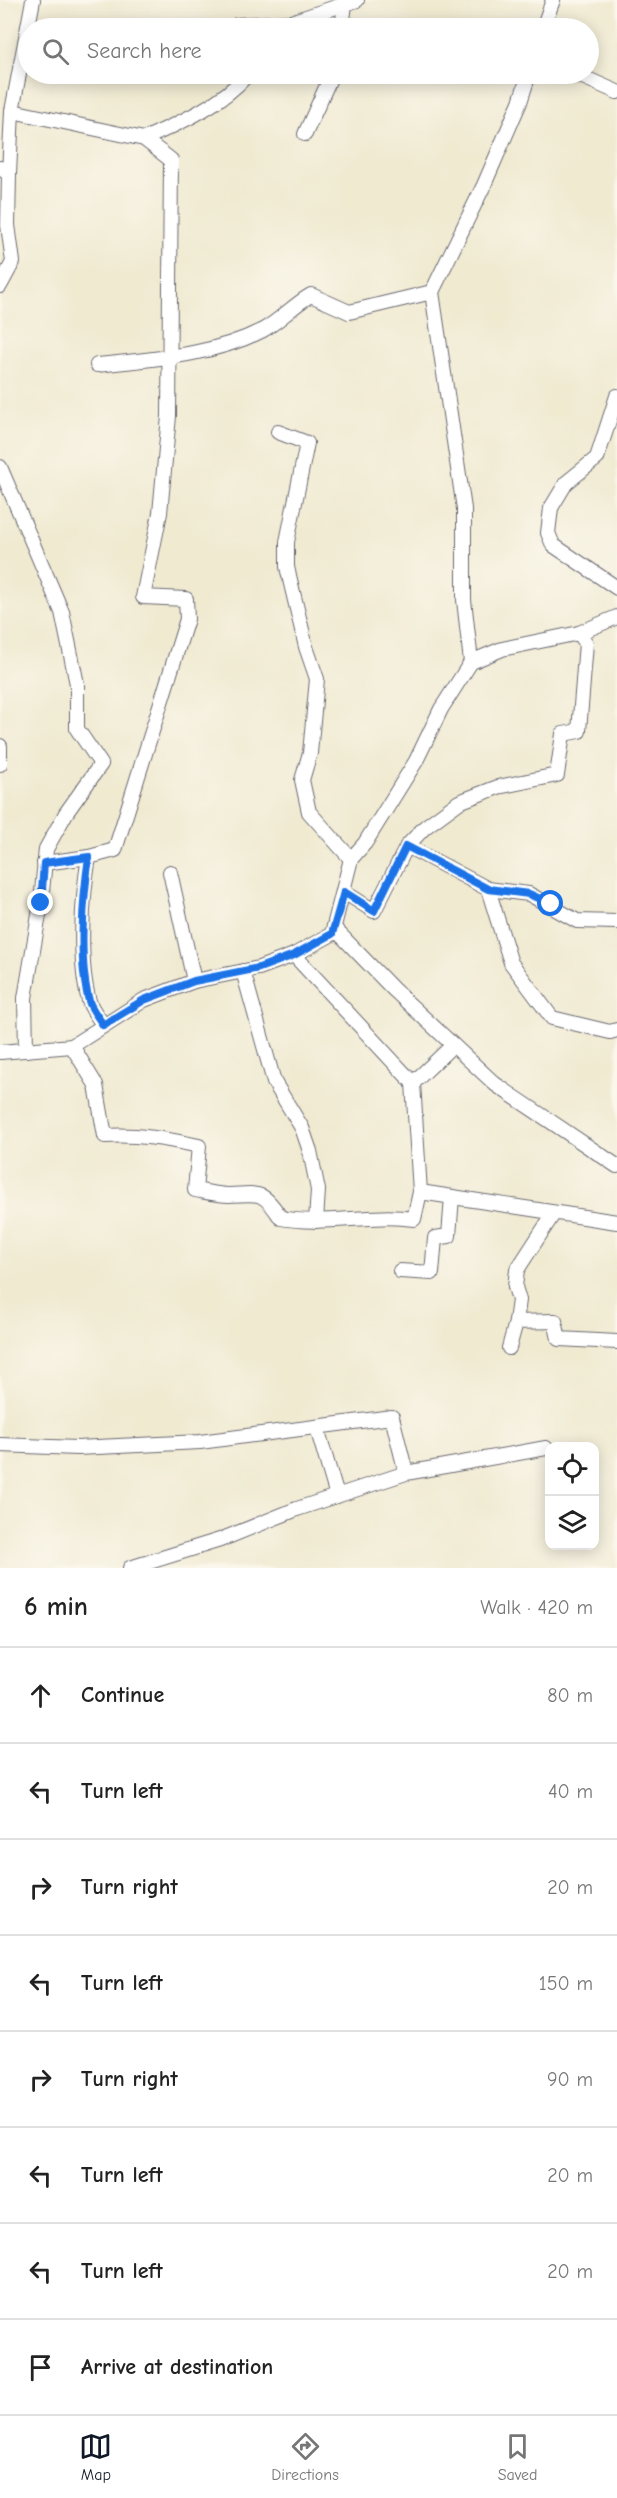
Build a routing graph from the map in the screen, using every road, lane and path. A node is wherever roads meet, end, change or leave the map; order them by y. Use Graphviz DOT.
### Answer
graph roads {
  1 [pos="33,0"];
  2 [pos="552,0"];
  3 [pos="351,2"];
  4 [pos="30,18"];
  5 [pos="308,18"];
  6 [pos="345,18"];
  7 [pos="546,18"];
  8 [pos="18,79"];
  9 [pos="240,84"];
  10 [pos="328,84"];
  11 [pos="526,84"];
  12 [pos="599,84"];
  13 [pos="617,92"];
  14 [pos="12,111"];
  15 [pos="305,134"];
  16 [pos="144,140"];
  17 [pos="5,171"];
  18 [pos="0,286"];
  19 [pos="432,292"];
  20 [pos="170,357"];
  21 [pos="97,365"];
  22 [pos="617,396"];
  23 [pos="278,432"];
  24 [pos="0,467"];
  25 [pos="617,588"];
  26 [pos="617,617"];
  27 [pos="579,633"];
  28 [pos="471,662"];
  29 [pos="0,746"];
  30 [pos="0,764"];
  31 [pos="406,846"];
  32 [pos="89,857"];
  33 [pos="351,859"];
  34 [pos="44,863"];
  35 [pos="170,872"];
  36 [pos="488,889"];
  37 [pos="344,892"];
  38 [pos="617,922"];
  39 [pos="334,928"];
  40 [pos="294,955"];
  41 [pos="243,971"];
  42 [pos="194,981"];
  43 [pos="103,1025"];
  44 [pos="617,1030"];
  45 [pos="453,1045"];
  46 [pos="72,1046"];
  47 [pos="26,1050"];
  48 [pos="0,1052"];
  49 [pos="413,1083"];
  50 [pos="617,1166"];
  51 [pos="420,1192"];
  52 [pos="452,1197"];
  53 [pos="554,1213"];
  54 [pos="316,1221"];
  55 [pos="617,1222"];
  56 [pos="400,1271"];
  57 [pos="516,1322"];
  58 [pos="617,1342"];
  59 [pos="509,1348"];
  60 [pos="317,1428"];
  61 [pos="0,1445"];
  62 [pos="545,1448"];
  63 [pos="406,1473"];
  64 [pos="337,1496"];
  65 [pos="130,1568"];
  1 -- 4 [label="street"];
  2 -- 7 [label="street"];
  3 -- 5 [label="street"];
  3 -- 6 [label="street"];
  8 -- 14 [label="street"];
  9 -- 16 [label="street"];
  10 -- 15 [label="street"];
  11 -- 19 [label="street"];
  12 -- 13 [label="street"];
  14 -- 16 [label="street"];
  14 -- 17 [label="street"];
  16 -- 20 [label="street"];
  17 -- 18 [label="street"];
  19 -- 20 [label="street"];
  19 -- 28 [label="street"];
  20 -- 21 [label="street"];
  20 -- 32 [label="street"];
  22 -- 25 [label="street"];
  23 -- 33 [label="street"];
  24 -- 34 [label="street"];
  26 -- 27 [label="street"];
  27 -- 28 [label="street"];
  27 -- 31 [label="street"];
  28 -- 33 [label="street"];
  29 -- 30 [label="street"];
  31 -- 36 [label="street"];
  31 -- 37 [label="street"];
  32 -- 34 [label="street"];
  32 -- 43 [label="street"];
  33 -- 37 [label="street"];
  34 -- 47 [label="street"];
  35 -- 42 [label="street"];
  36 -- 38 [label="street"];
  36 -- 44 [label="street"];
  37 -- 39 [label="street"];
  39 -- 40 [label="street"];
  39 -- 45 [label="street"];
  40 -- 41 [label="street"];
  40 -- 49 [label="street"];
  41 -- 42 [label="street"];
  41 -- 54 [label="street"];
  42 -- 43 [label="street"];
  43 -- 46 [label="street"];
  45 -- 49 [label="street"];
  45 -- 50 [label="street"];
  46 -- 47 [label="street"];
  46 -- 54 [label="street"];
  47 -- 48 [label="street"];
  49 -- 51 [label="street"];
  51 -- 52 [label="street"];
  51 -- 54 [label="street"];
  52 -- 53 [label="street"];
  52 -- 56 [label="street"];
  53 -- 55 [label="street"];
  53 -- 57 [label="street"];
  57 -- 58 [label="street"];
  57 -- 59 [label="street"];
  60 -- 61 [label="street"];
  60 -- 63 [label="street"];
  60 -- 64 [label="street"];
  62 -- 63 [label="street"];
  63 -- 64 [label="street"];
  64 -- 65 [label="street"];
}
